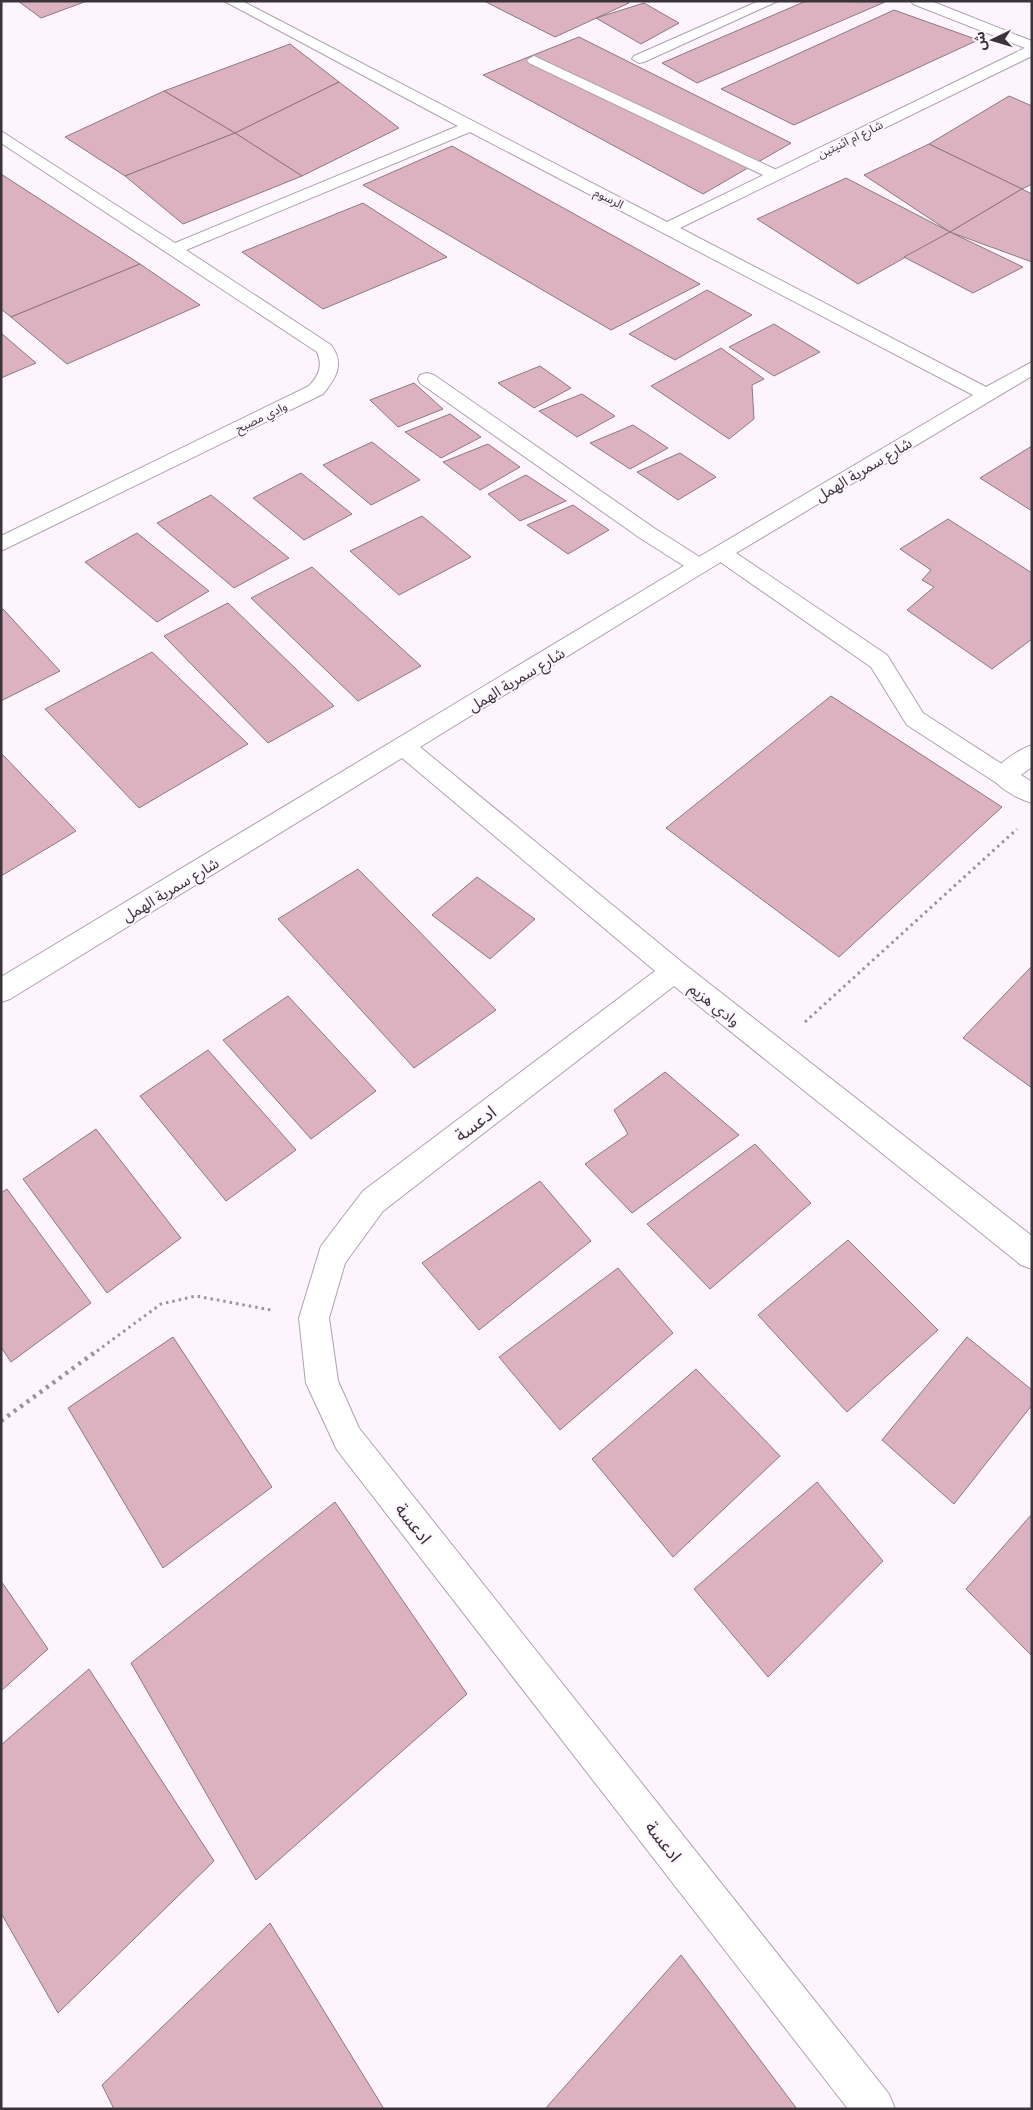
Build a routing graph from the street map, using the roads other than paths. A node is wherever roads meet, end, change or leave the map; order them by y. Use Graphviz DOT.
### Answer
graph roads {
  1 [pos="231,1"];
  2 [pos="918,1"];
  3 [pos="758,3"];
  4 [pos="1032,46"];
  5 [pos="1032,50"];
  6 [pos="639,59"];
  7 [pos="534,60"];
  8 [pos="471,126"];
  9 [pos="1,136"];
  10 [pos="775,175"];
  11 [pos="668,228"];
  12 [pos="174,249"];
  13 [pos="1032,368"];
  14 [pos="427,379"];
  15 [pos="987,394"];
  16 [pos="1,544"];
  17 [pos="723,554"];
  18 [pos="699,566"];
  19 [pos="404,747"];
  20 [pos="1032,754"];
  21 [pos="1004,776"];
  22 [pos="1032,794"];
  23 [pos="674,971"];
  24 [pos="1,991"];
  25 [pos="1032,1256"];
  26 [pos="874,2109"];
  1 -- 8 [label="street, الرسوم"];
  2 -- 4 [label="street"];
  3 -- 6 [label="street"];
  5 -- 10 [label="street, شارع ام اثنيتين"];
  7 -- 10 [label="street"];
  8 -- 11 [label="street, الرسوم"];
  8 -- 12 [label="street"];
  9 -- 12 [label="street, وادي مصبح"];
  10 -- 11 [label="street, شارع ام اثنيتين"];
  11 -- 15 [label="street, الرسوم"];
  12 -- 16 [label="street, وادي مصبح"];
  13 -- 15 [label="street, شارع سمرية الهمل"];
  14 -- 18 [label="street"];
  15 -- 17 [label="street, شارع سمرية الهمل"];
  17 -- 18 [label="street, شارع سمرية الهمل"];
  17 -- 21 [label="street"];
  18 -- 19 [label="street, شارع سمرية الهمل"];
  19 -- 23 [label="street, وادي هزيم"];
  19 -- 24 [label="street, شارع سمرية الهمل"];
  20 -- 21 [label="street"];
  21 -- 22 [label="street"];
  23 -- 25 [label="street, وادي هزيم"];
  23 -- 26 [label="street, ادعسة"];
}
